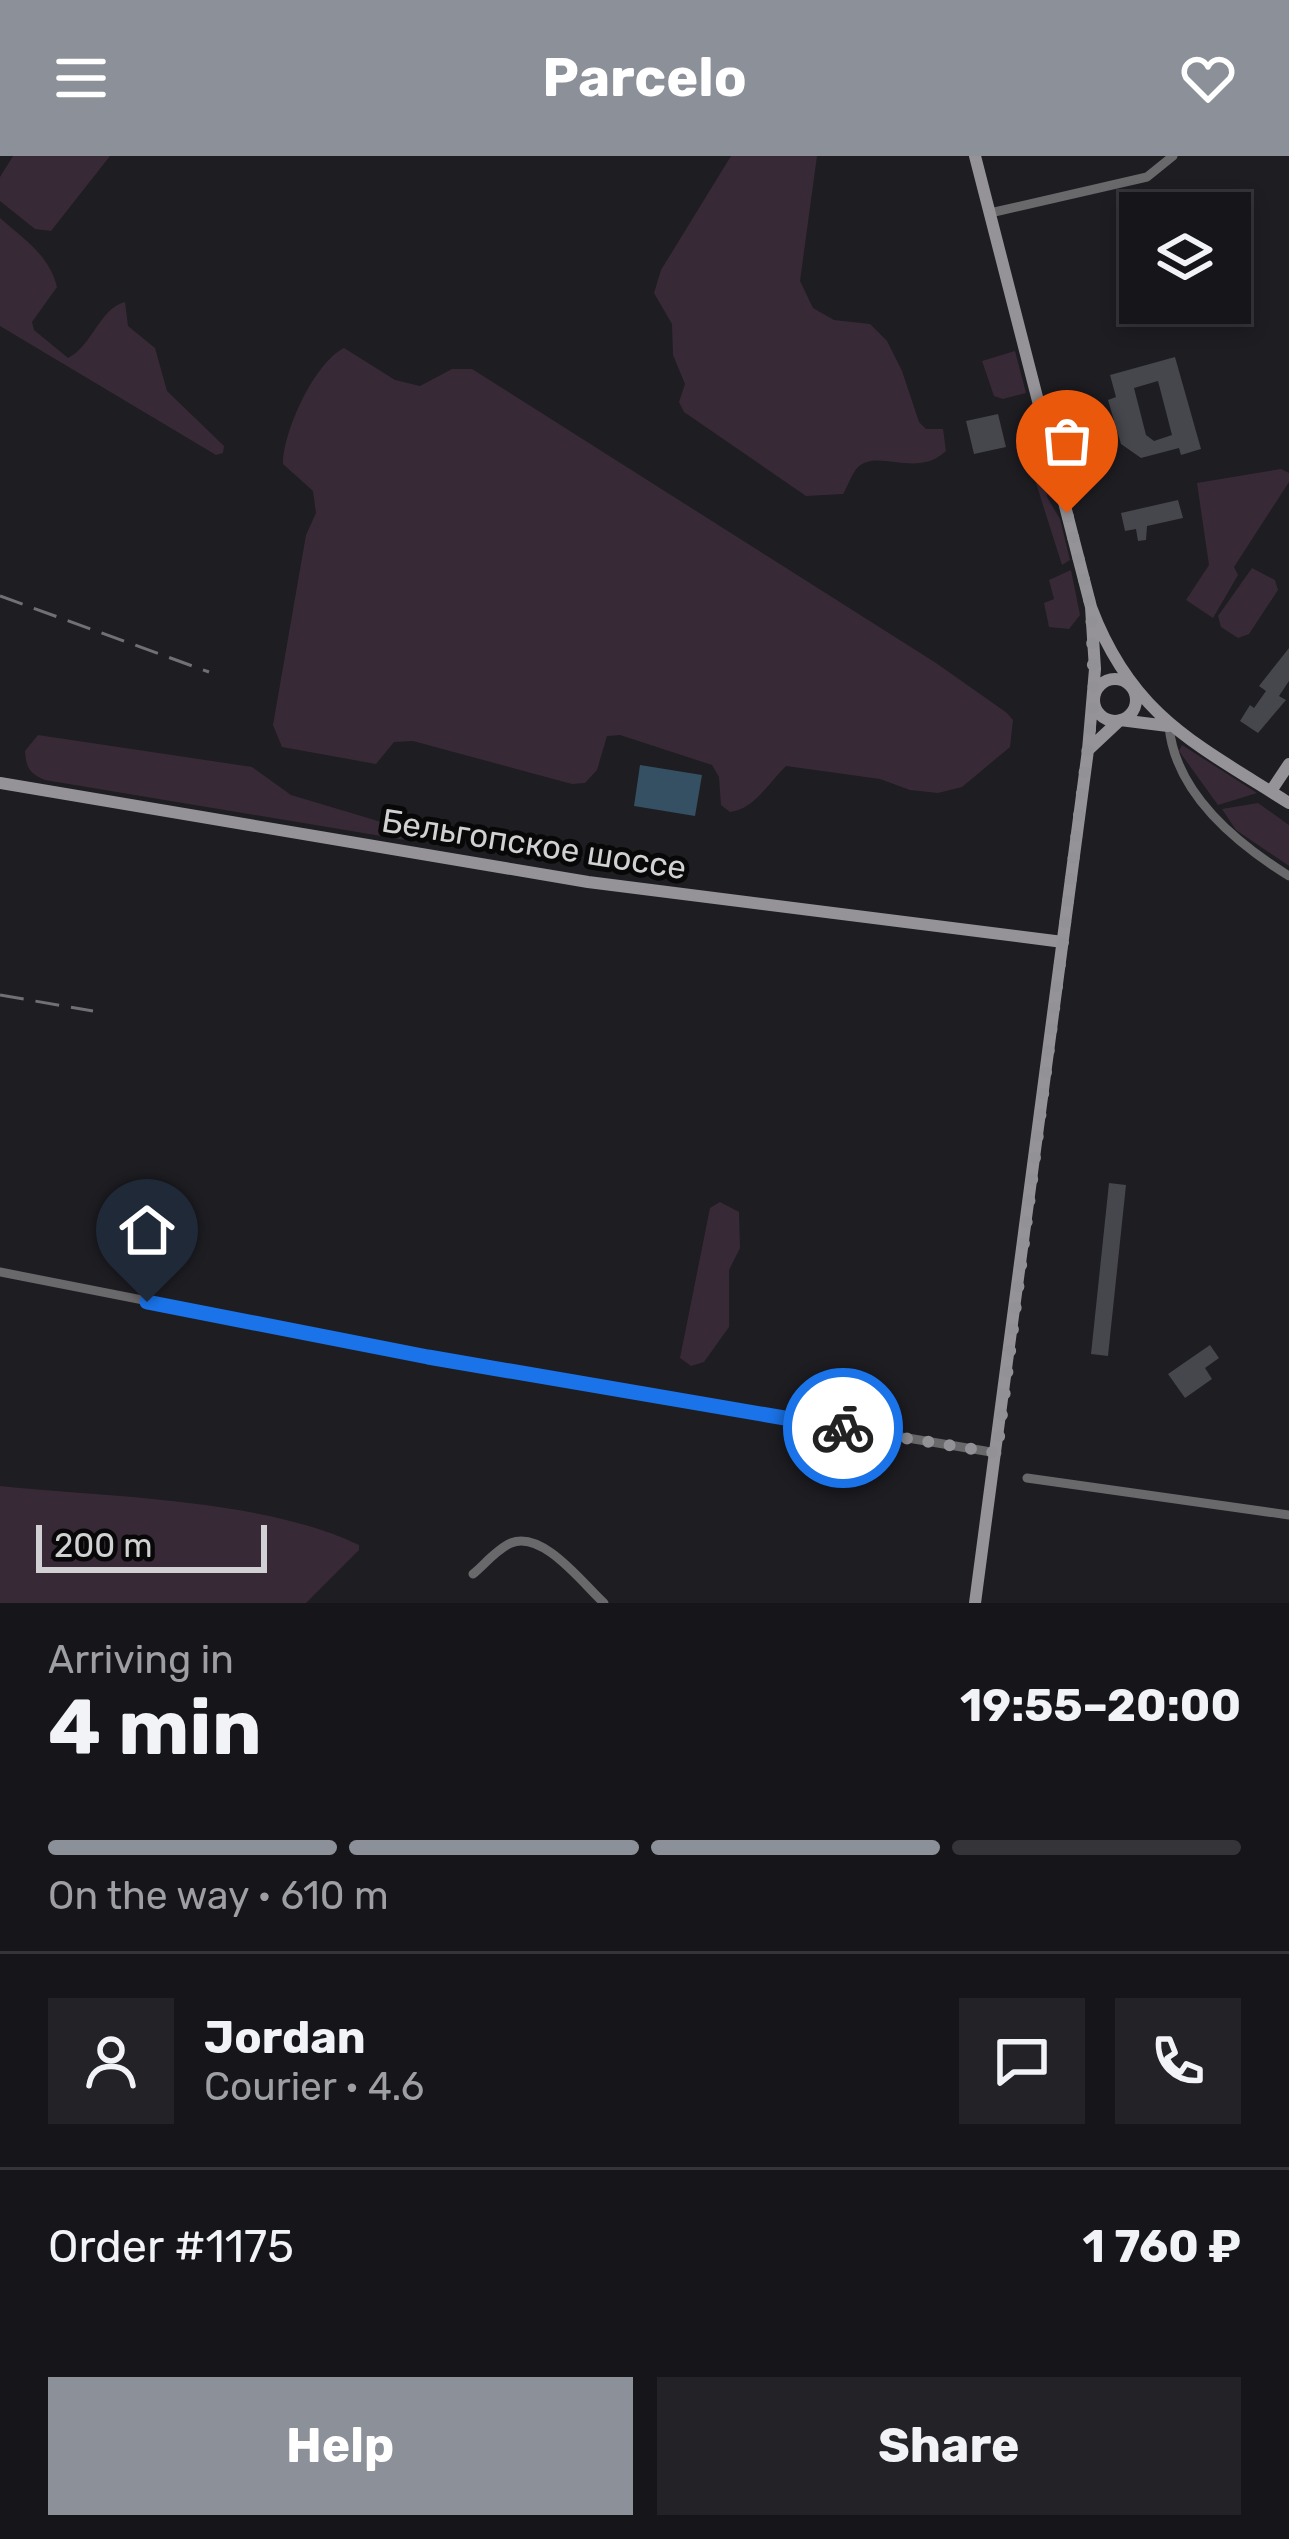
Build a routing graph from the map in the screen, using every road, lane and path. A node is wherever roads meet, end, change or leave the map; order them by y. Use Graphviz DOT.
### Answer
graph roads {
  1 [pos="975,156"];
  2 [pos="1173,156"];
  3 [pos="990,213"];
  4 [pos="1091,607"];
  5 [pos="1133,689"];
  6 [pos="1094,699"];
  7 [pos="1120,720"];
  8 [pos="1169,726"];
  9 [pos="1088,750"];
  10 [pos="1289,764"];
  11 [pos="0,783"];
  12 [pos="1271,791"];
  13 [pos="1289,803"];
  14 [pos="1289,876"];
  15 [pos="1063,942"];
  16 [pos="0,1273"];
  17 [pos="997,1453"];
  18 [pos="1027,1478"];
  19 [pos="1289,1515"];
  20 [pos="473,1574"];
  21 [pos="604,1603"];
  22 [pos="975,1603"];
  1 -- 3 [label="main road"];
  2 -- 3 [label="street"];
  3 -- 4 [label="main road"];
  4 -- 5 [label="main road"];
  4 -- 6 [label="main road"];
  5 -- 6 [label="main road"];
  5 -- 7 [label="main road"];
  5 -- 8 [label="main road"];
  6 -- 7 [label="main road"];
  6 -- 9 [label="main road"];
  7 -- 8 [label="main road"];
  7 -- 9 [label="main road"];
  8 -- 12 [label="main road"];
  8 -- 14 [label="street"];
  9 -- 15 [label="main road"];
  10 -- 12 [label="main road"];
  11 -- 15 [label="main road, Бельгопское шоссе"];
  12 -- 13 [label="main road"];
  15 -- 17 [label="main road"];
  16 -- 17 [label="street"];
  17 -- 22 [label="main road"];
  18 -- 19 [label="street"];
  20 -- 21 [label="street"];
}
